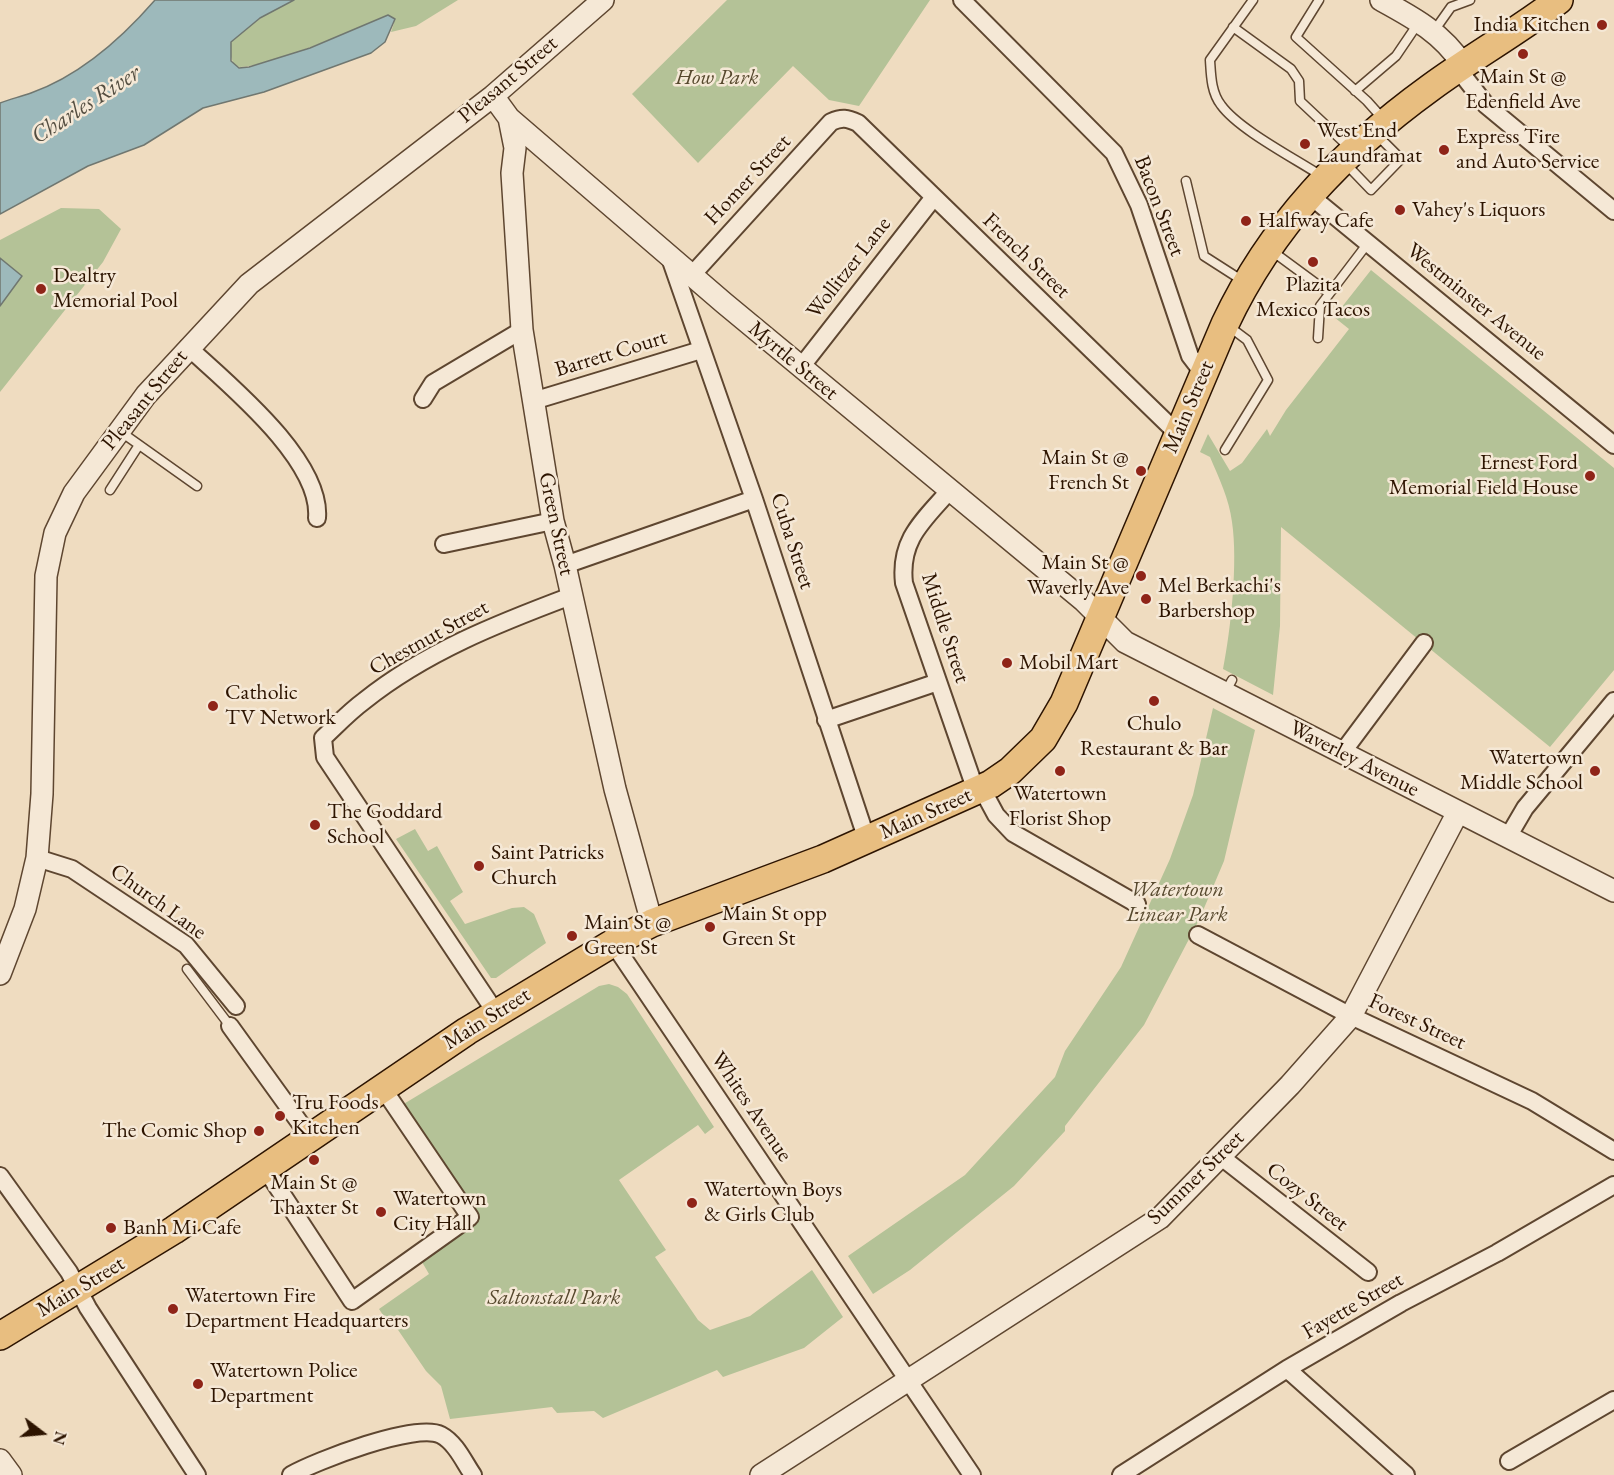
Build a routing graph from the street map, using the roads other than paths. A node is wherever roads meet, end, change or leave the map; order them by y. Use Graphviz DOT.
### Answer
graph roads {
  1 [pos="603,0"];
  2 [pos="962,0"];
  3 [pos="1253,0"];
  4 [pos="1319,0"];
  5 [pos="1381,0"];
  6 [pos="1470,0"];
  7 [pos="1558,0"];
  8 [pos="1427,26"];
  9 [pos="1233,27"];
  10 [pos="1461,67"];
  11 [pos="1355,91"];
  12 [pos="493,96"];
  13 [pos="509,118"];
  14 [pos="841,118"];
  15 [pos="1380,127"];
  16 [pos="1332,171"];
  17 [pos="1186,181"];
  18 [pos="934,197"];
  19 [pos="1614,211"];
  20 [pos="1368,243"];
  21 [pos="1268,247"];
  22 [pos="670,258"];
  23 [pos="691,276"];
  24 [pos="1246,283"];
  25 [pos="1329,293"];
  26 [pos="1225,324"];
  27 [pos="522,330"];
  28 [pos="1318,338"];
  29 [pos="188,347"];
  30 [pos="701,350"];
  31 [pos="801,367"];
  32 [pos="1203,373"];
  33 [pos="423,399"];
  34 [pos="533,401"];
  35 [pos="118,430"];
  36 [pos="1178,434"];
  37 [pos="140,445"];
  38 [pos="1614,445"];
  39 [pos="1225,450"];
  40 [pos="197,486"];
  41 [pos="110,490"];
  42 [pos="950,490"];
  43 [pos="754,498"];
  44 [pos="317,518"];
  45 [pos="553,521"];
  46 [pos="444,544"];
  47 [pos="565,565"];
  48 [pos="571,596"];
  49 [pos="1101,618"];
  50 [pos="1424,643"];
  51 [pos="938,682"];
  52 [pos="1614,701"];
  53 [pos="826,720"];
  54 [pos="1342,753"];
  55 [pos="979,790"];
  56 [pos="1458,812"];
  57 [pos="1508,837"];
  58 [pos="867,840"];
  59 [pos="37,858"];
  60 [pos="1614,891"];
  61 [pos="1137,904"];
  62 [pos="652,923"];
  63 [pos="1198,936"];
  64 [pos="613,943"];
  65 [pos="187,969"];
  66 [pos="0,974"];
  67 [pos="236,1006"];
  68 [pos="496,1013"];
  69 [pos="1351,1016"];
  70 [pos="231,1026"];
  71 [pos="382,1087"];
  72 [pos="310,1137"];
  73 [pos="1614,1151"];
  74 [pos="1220,1156"];
  75 [pos="265,1168"];
  76 [pos="0,1176"];
  77 [pos="1614,1185"];
  78 [pos="1368,1272"];
  79 [pos="80,1289"];
  80 [pos="0,1336"];
  81 [pos="1287,1369"];
  82 [pos="908,1380"];
  83 [pos="1614,1400"];
  84 [pos="0,1460"];
  85 [pos="1509,1461"];
  86 [pos="11,1475"];
  87 [pos="197,1475"];
  88 [pos="291,1475"];
  89 [pos="473,1475"];
  90 [pos="761,1475"];
  91 [pos="972,1475"];
  92 [pos="1121,1475"];
  93 [pos="1406,1475"];
  1 -- 12 [label="street, Pleasant Street"];
  2 -- 32 [label="street, Bacon Street"];
  3 -- 9 [label="lane"];
  4 -- 11 [label="lane"];
  5 -- 8 [label="street"];
  6 -- 8 [label="lane"];
  7 -- 10 [label="main road, Main Street"];
  8 -- 10 [label="street"];
  8 -- 11 [label="lane"];
  9 -- 16 [label="lane"];
  9 -- 16 [label="lane"];
  10 -- 15 [label="main road, Main Street"];
  10 -- 19 [label="street"];
  11 -- 15 [label="lane"];
  12 -- 13 [label="street, Myrtle Street"];
  12 -- 29 [label="street, Pleasant Street"];
  13 -- 22 [label="street, Myrtle Street"];
  13 -- 27 [label="street, Green Street"];
  14 -- 18 [label="street, French Street"];
  14 -- 23 [label="street, Homer Street"];
  15 -- 16 [label="main road, Main Street"];
  15 -- 16 [label="lane"];
  16 -- 20 [label="street, Westminster Avenue"];
  16 -- 21 [label="main road, Main Street"];
  17 -- 24 [label="lane"];
  18 -- 31 [label="street, Wollitzer Lane"];
  18 -- 36 [label="street, French Street"];
  20 -- 25 [label="lane"];
  20 -- 38 [label="street, Westminster Avenue"];
  21 -- 24 [label="main road, Main Street"];
  21 -- 25 [label="lane"];
  22 -- 23 [label="street, Myrtle Street"];
  22 -- 30 [label="street, Cuba Street"];
  23 -- 31 [label="street, Myrtle Street"];
  24 -- 26 [label="main road, Main Street"];
  25 -- 28 [label="lane"];
  26 -- 32 [label="main road, Main Street"];
  26 -- 39 [label="lane"];
  27 -- 33 [label="street"];
  27 -- 34 [label="street, Green Street"];
  29 -- 35 [label="street, Pleasant Street"];
  29 -- 44 [label="street"];
  30 -- 34 [label="street, Barrett Court"];
  30 -- 43 [label="street, Cuba Street"];
  31 -- 42 [label="street, Myrtle Street"];
  32 -- 36 [label="main road, Main Street"];
  34 -- 45 [label="street, Green Street"];
  35 -- 37 [label="lane"];
  35 -- 59 [label="street, Pleasant Street"];
  36 -- 49 [label="main road, Main Street"];
  37 -- 40 [label="lane"];
  37 -- 41 [label="lane"];
  42 -- 49 [label="street, Myrtle Street"];
  42 -- 51 [label="street, Middle Street"];
  43 -- 47 [label="street"];
  43 -- 53 [label="street, Cuba Street"];
  45 -- 46 [label="street"];
  45 -- 47 [label="street, Green Street"];
  47 -- 48 [label="street, Green Street"];
  48 -- 62 [label="street, Green Street"];
  48 -- 68 [label="street, Chestnut Street"];
  49 -- 54 [label="street, Waverley Avenue"];
  49 -- 55 [label="main road, Main Street"];
  50 -- 54 [label="street"];
  51 -- 53 [label="street"];
  51 -- 55 [label="street, Middle Street"];
  52 -- 57 [label="street"];
  53 -- 58 [label="street, Cuba Street"];
  54 -- 56 [label="street, Waverley Avenue"];
  55 -- 58 [label="main road, Main Street"];
  55 -- 61 [label="street"];
  56 -- 57 [label="street, Waverley Avenue"];
  56 -- 69 [label="street, Summer Street"];
  57 -- 60 [label="street, Waverley Avenue"];
  58 -- 62 [label="main road, Main Street"];
  59 -- 66 [label="street, Pleasant Street"];
  59 -- 67 [label="street, Church Lane"];
  62 -- 64 [label="main road, Main Street"];
  63 -- 69 [label="street, Forest Street"];
  64 -- 68 [label="main road, Main Street"];
  64 -- 82 [label="street, Whites Avenue"];
  65 -- 70 [label="lane"];
  68 -- 71 [label="main road, Main Street"];
  69 -- 73 [label="street, Forest Street"];
  69 -- 74 [label="street, Summer Street"];
  70 -- 72 [label="street"];
  71 -- 72 [label="main road, Main Street"];
  71 -- 75 [label="street"];
  72 -- 75 [label="main road, Main Street"];
  74 -- 78 [label="street, Cozy Street"];
  74 -- 82 [label="street, Summer Street"];
  75 -- 79 [label="main road, Main Street"];
  76 -- 79 [label="street"];
  77 -- 81 [label="street, Fayette Street"];
  79 -- 80 [label="main road, Main Street"];
  79 -- 87 [label="street"];
  81 -- 92 [label="street, Fayette Street"];
  81 -- 93 [label="street"];
  82 -- 90 [label="street, Summer Street"];
  82 -- 91 [label="street, Whites Avenue"];
  83 -- 85 [label="street"];
  84 -- 86 [label="street"];
  88 -- 89 [label="street"];
}
